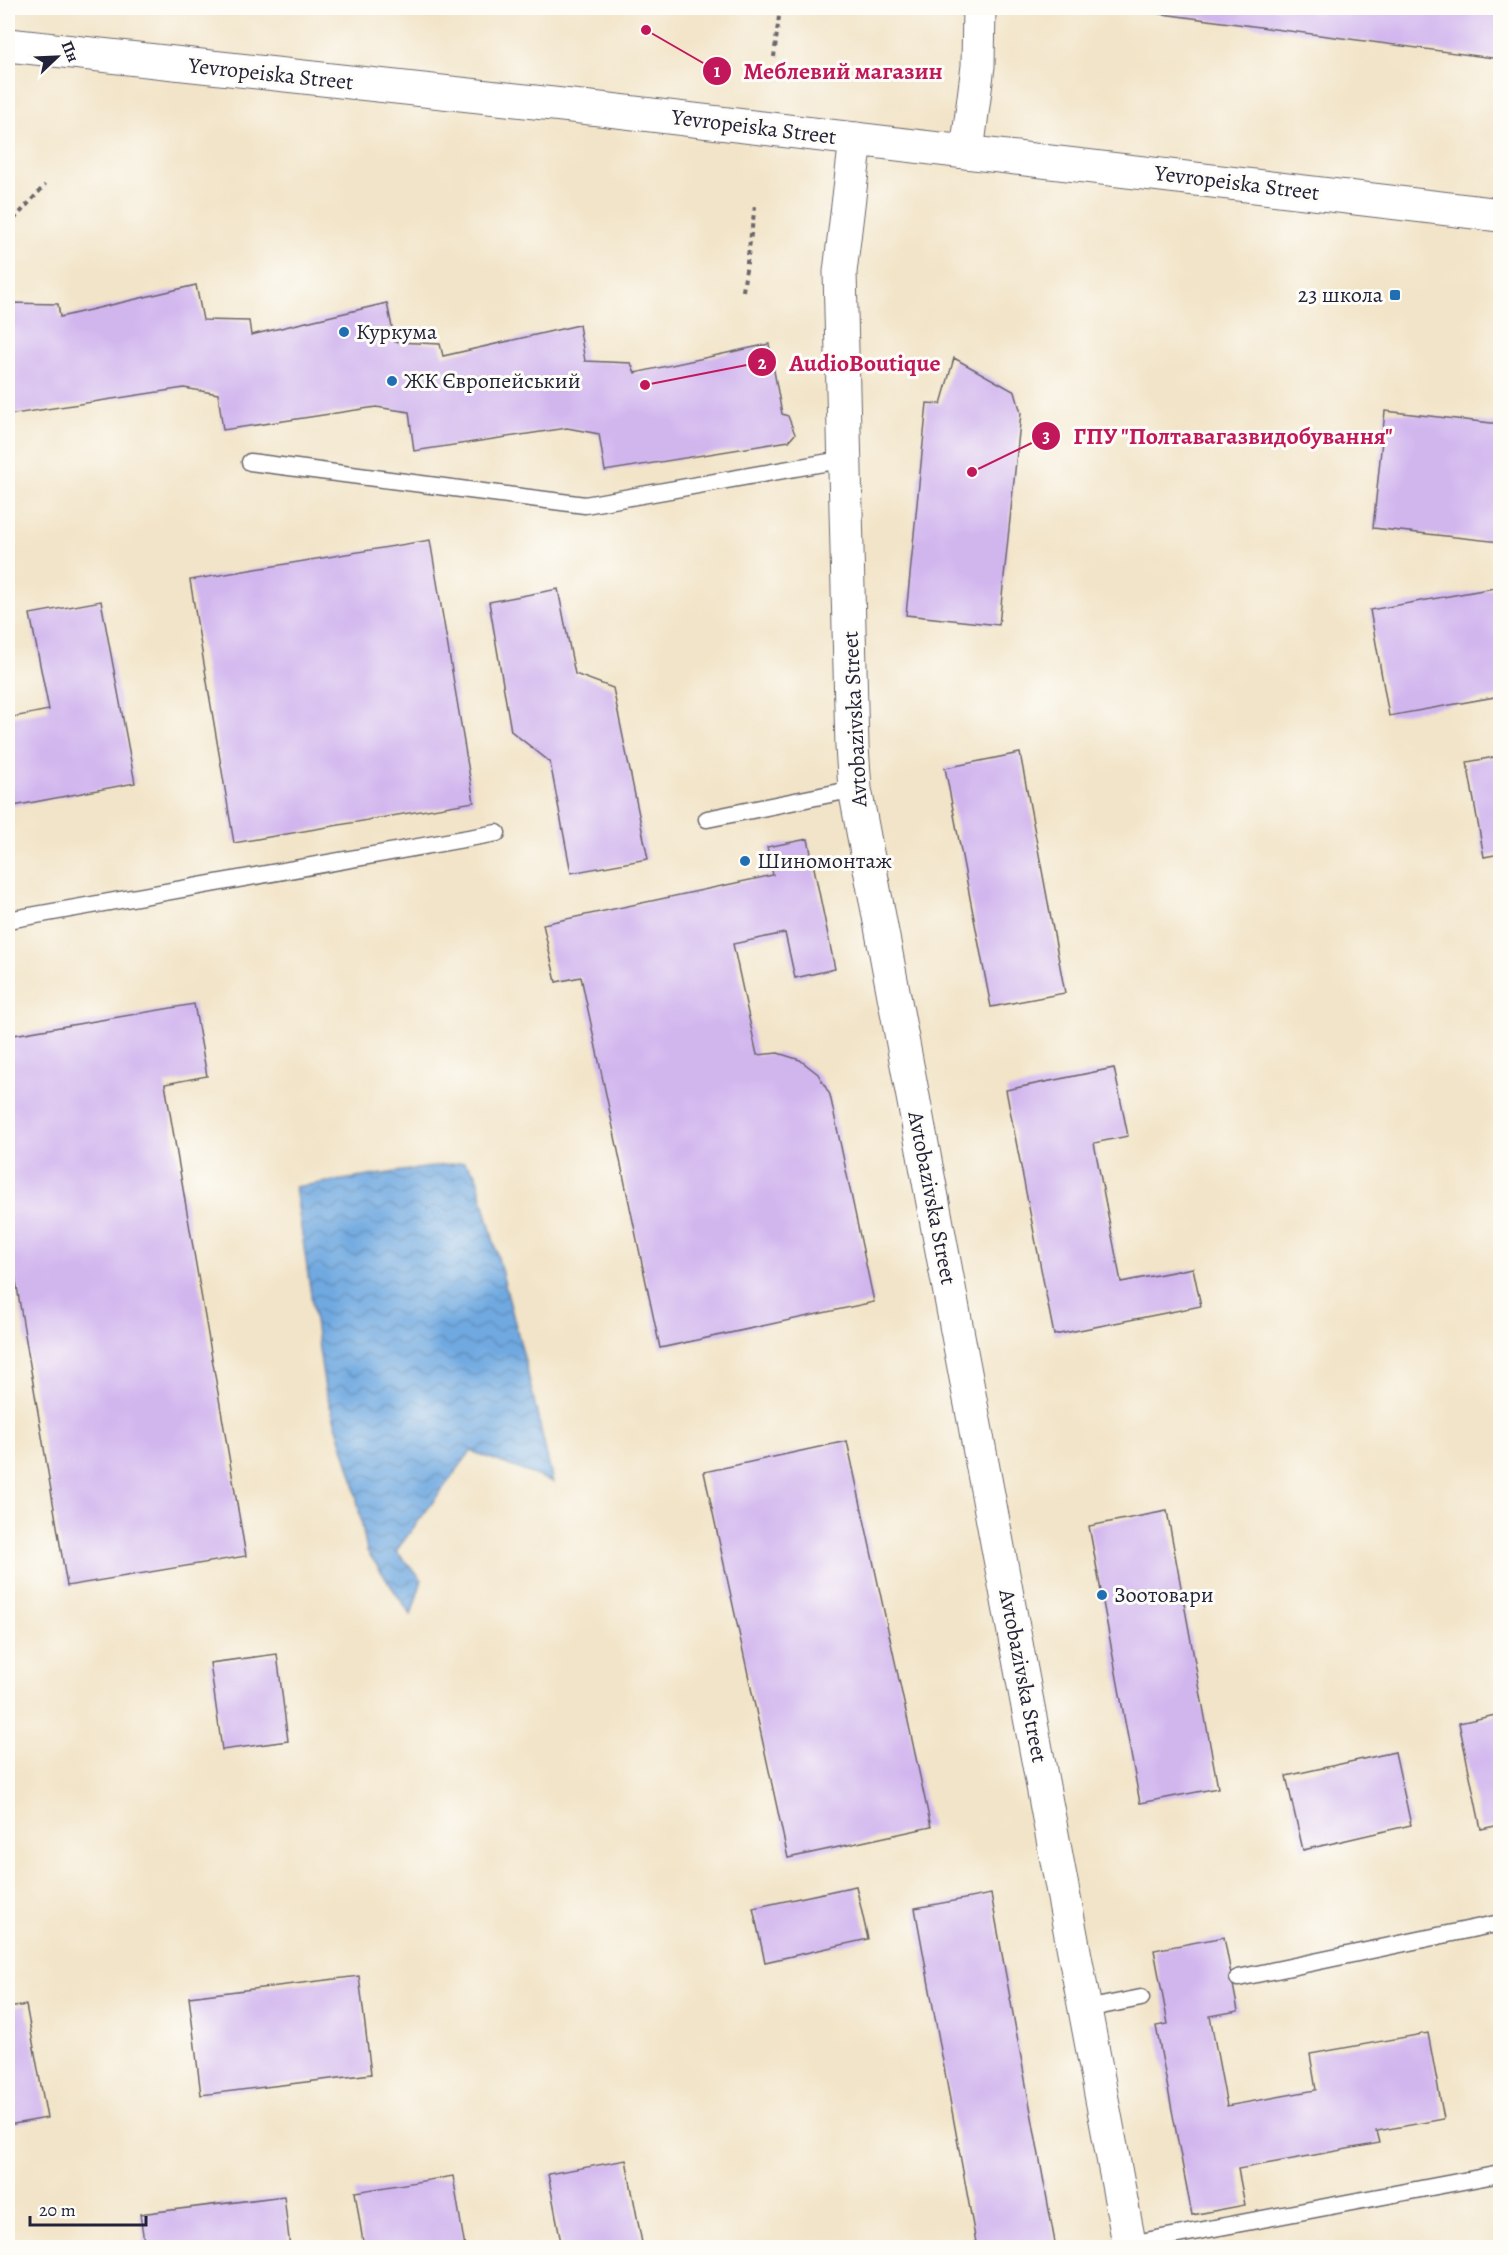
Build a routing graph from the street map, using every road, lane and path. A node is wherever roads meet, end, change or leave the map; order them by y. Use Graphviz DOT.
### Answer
graph roads {
  1 [pos="780,8"];
  2 [pos="979,8"];
  3 [pos="8,45"];
  4 [pos="774,57"];
  5 [pos="856,139"];
  6 [pos="968,152"];
  7 [pos="45,186"];
  8 [pos="755,206"];
  9 [pos="1500,215"];
  10 [pos="8,226"];
  11 [pos="743,291"];
  12 [pos="846,459"];
  13 [pos="250,462"];
  14 [pos="855,789"];
  15 [pos="707,819"];
  16 [pos="497,833"];
  17 [pos="8,920"];
  18 [pos="1500,1923"];
  19 [pos="1238,1978"];
  20 [pos="1141,1998"];
  21 [pos="1086,2009"];
  22 [pos="1500,2174"];
  23 [pos="1130,2246"];
  1 -- 4 [label="path"];
  2 -- 6 [label="street"];
  3 -- 5 [label="street, Yevropeiska Street"];
  5 -- 6 [label="street, Yevropeiska Street"];
  5 -- 12 [label="street, Avtobazivska Street"];
  6 -- 9 [label="street, Yevropeiska Street"];
  7 -- 10 [label="path"];
  8 -- 11 [label="path"];
  12 -- 13 [label="lane"];
  12 -- 14 [label="street, Avtobazivska Street"];
  14 -- 15 [label="lane"];
  14 -- 21 [label="street, Avtobazivska Street"];
  16 -- 17 [label="lane"];
  18 -- 19 [label="lane"];
  20 -- 21 [label="lane"];
  21 -- 23 [label="street, Avtobazivska Street"];
  22 -- 23 [label="lane"];
}
